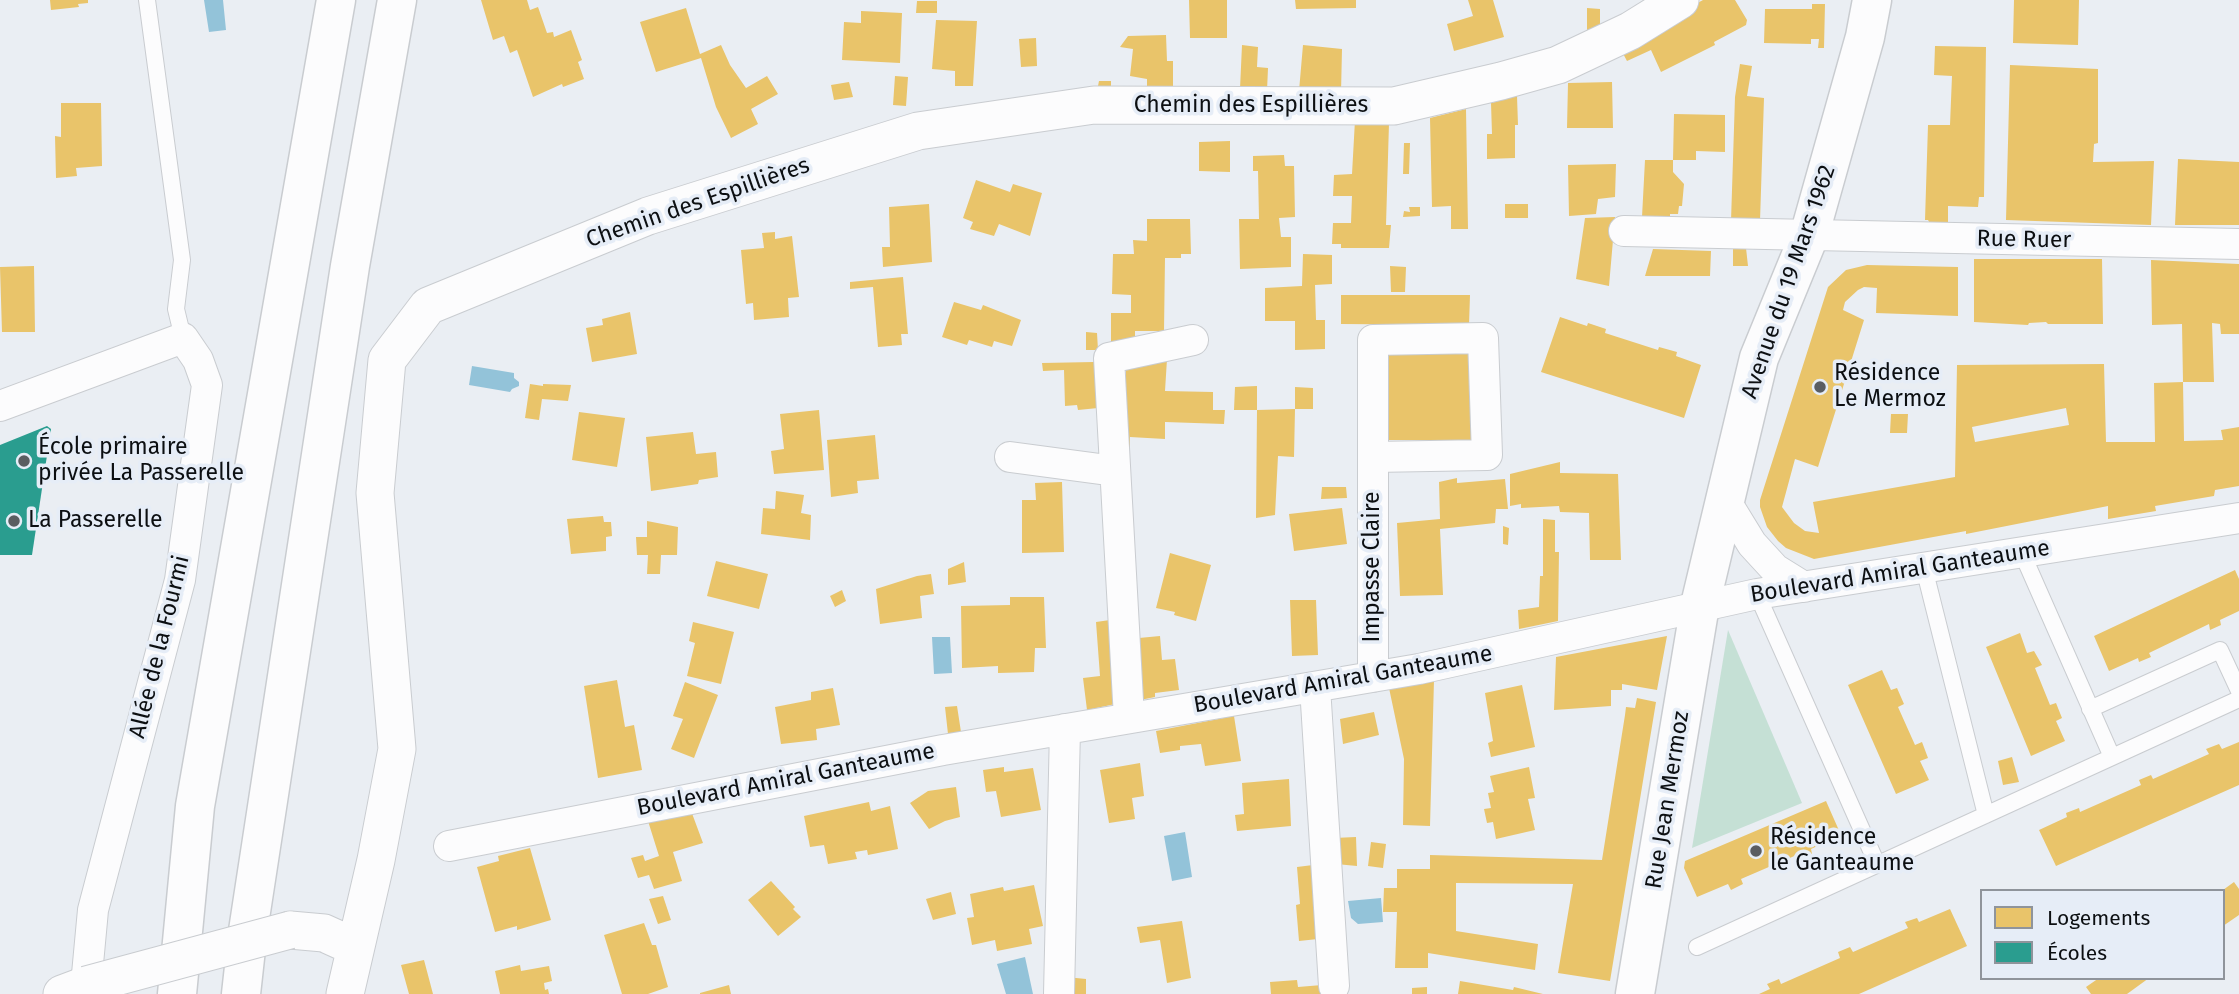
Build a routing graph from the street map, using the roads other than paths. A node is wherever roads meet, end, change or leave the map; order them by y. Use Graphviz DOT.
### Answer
graph roads {
  1 [pos="147,0"];
  2 [pos="336,0"];
  3 [pos="397,0"];
  4 [pos="1680,0"];
  5 [pos="1872,0"];
  6 [pos="1624,231"];
  7 [pos="1809,236"];
  8 [pos="2239,244"];
  9 [pos="183,338"];
  10 [pos="1193,340"];
  11 [pos="0,406"];
  12 [pos="1010,457"];
  13 [pos="1373,457"];
  14 [pos="1115,471"];
  15 [pos="1725,500"];
  16 [pos="2239,518"];
  17 [pos="2021,553"];
  18 [pos="1924,568"];
  19 [pos="1804,587"];
  20 [pos="1757,594"];
  21 [pos="1700,606"];
  22 [pos="1373,677"];
  23 [pos="1315,687"];
  24 [pos="2239,691"];
  25 [pos="2239,699"];
  26 [pos="2090,709"];
  27 [pos="1129,718"];
  28 [pos="1065,729"];
  29 [pos="2112,757"];
  30 [pos="1986,815"];
  31 [pos="449,846"];
  32 [pos="1877,864"];
  33 [pos="355,947"];
  34 [pos="1697,947"];
  35 [pos="178,979"];
  36 [pos="242,982"];
  37 [pos="1334,986"];
  38 [pos="74,989"];
  39 [pos="345,994"];
  40 [pos="1059,994"];
  41 [pos="1636,994"];
  1 -- 9 [label="lane"];
  2 -- 35 [label="main road"];
  3 -- 36 [label="main road"];
  4 -- 33 [label="street, Chemin des Espillières"];
  5 -- 7 [label="main road, Avenue du 19 Mars 1962"];
  6 -- 7 [label="street, Rue Ruer"];
  7 -- 8 [label="street, Rue Ruer"];
  7 -- 15 [label="main road, Avenue du 19 Mars 1962"];
  9 -- 11 [label="street"];
  9 -- 38 [label="street, Allée de la Fourmi"];
  10 -- 14 [label="street"];
  12 -- 14 [label="street"];
  13 -- 13 [label="street, Impasse Claire"];
  13 -- 22 [label="street, Impasse Claire"];
  14 -- 27 [label="street"];
  15 -- 19 [label="street"];
  15 -- 21 [label="main road, Avenue du 19 Mars 1962"];
  16 -- 17 [label="street, Boulevard Amiral Ganteaume"];
  17 -- 18 [label="street, Boulevard Amiral Ganteaume"];
  17 -- 26 [label="lane"];
  18 -- 19 [label="street, Boulevard Amiral Ganteaume"];
  18 -- 30 [label="lane"];
  19 -- 20 [label="street, Boulevard Amiral Ganteaume"];
  20 -- 21 [label="street, Boulevard Amiral Ganteaume"];
  20 -- 32 [label="lane"];
  21 -- 22 [label="street, Boulevard Amiral Ganteaume"];
  21 -- 41 [label="main road, Rue Jean Mermoz"];
  22 -- 23 [label="street, Boulevard Amiral Ganteaume"];
  23 -- 27 [label="street, Boulevard Amiral Ganteaume"];
  23 -- 37 [label="street"];
  24 -- 26 [label="lane"];
  25 -- 29 [label="lane"];
  26 -- 29 [label="lane"];
  27 -- 28 [label="street, Boulevard Amiral Ganteaume"];
  28 -- 31 [label="street, Boulevard Amiral Ganteaume"];
  28 -- 40 [label="street"];
  29 -- 30 [label="lane"];
  30 -- 32 [label="lane"];
  32 -- 34 [label="lane"];
  33 -- 38 [label="street, bridge"];
  33 -- 39 [label="street, Chemin des Espillières"];
}
